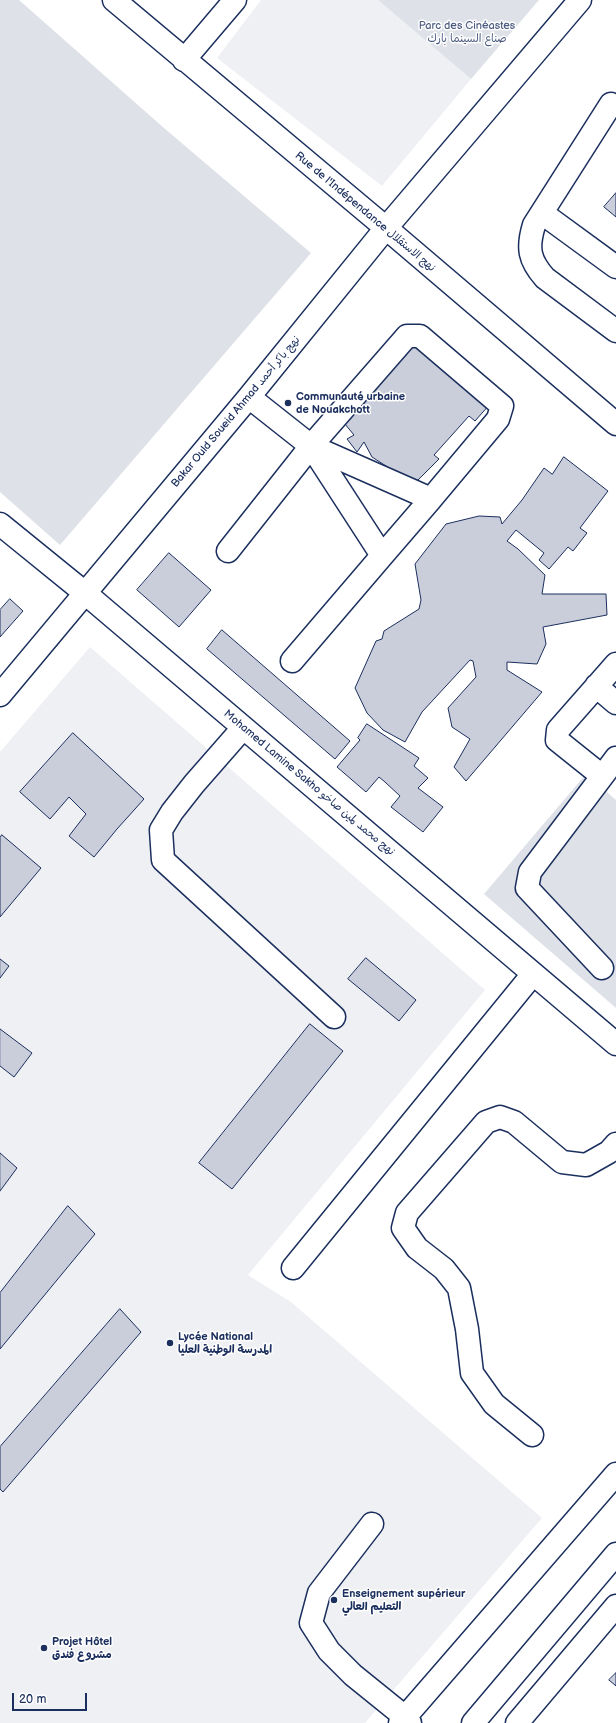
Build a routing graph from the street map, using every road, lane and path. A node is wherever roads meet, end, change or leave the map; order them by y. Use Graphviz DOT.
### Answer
graph roads {
  1 [pos="114,0"];
  2 [pos="235,0"];
  3 [pos="580,0"];
  4 [pos="184,60"];
  5 [pos="611,104"];
  6 [pos="542,214"];
  7 [pos="386,228"];
  8 [pos="616,267"];
  9 [pos="616,331"];
  10 [pos="250,397"];
  11 [pos="616,424"];
  12 [pos="311,446"];
  13 [pos="431,499"];
  14 [pos="0,524"];
  15 [pos="228,551"];
  16 [pos="381,557"];
  17 [pos="85,593"];
  18 [pos="292,661"];
  19 [pos="616,664"];
  20 [pos="596,686"];
  21 [pos="0,695"];
  22 [pos="616,702"];
  23 [pos="243,728"];
  24 [pos="616,758"];
  25 [pos="602,776"];
  26 [pos="602,968"];
  27 [pos="533,974"];
  28 [pos="334,1017"];
  29 [pos="616,1044"];
  30 [pos="616,1144"];
  31 [pos="293,1268"];
  32 [pos="532,1436"];
  33 [pos="616,1474"];
  34 [pos="372,1524"];
  35 [pos="616,1554"];
  36 [pos="616,1606"];
  37 [pos="405,1721"];
  38 [pos="474,1723"];
  39 [pos="518,1723"];
  1 -- 4 [label="main road, Rue de l'Indépendance نهج الاستقلال"];
  2 -- 4 [label="main road"];
  3 -- 7 [label="main road, Bakar Ould Soueid Ahmad نهج باكر أحمد"];
  4 -- 7 [label="main road, Rue de l'Indépendance نهج الاستقلال"];
  5 -- 6 [label="main road"];
  6 -- 8 [label="main road"];
  6 -- 9 [label="main road"];
  7 -- 10 [label="main road, Bakar Ould Soueid Ahmad نهج باكر أحمد"];
  7 -- 11 [label="main road, Rue de l'Indépendance نهج الاستقلال"];
  10 -- 12 [label="main road"];
  10 -- 17 [label="main road, Bakar Ould Soueid Ahmad نهج باكر أحمد"];
  12 -- 13 [label="main road"];
  12 -- 13 [label="main road"];
  12 -- 15 [label="main road"];
  12 -- 16 [label="main road"];
  13 -- 16 [label="main road"];
  14 -- 17 [label="main road, Mohamed Lamine Sakho نهج محمد لمين صاخو"];
  16 -- 18 [label="main road"];
  17 -- 21 [label="main road, Bakar Ould Soueid Ahmad نهج باكر أحمد"];
  17 -- 23 [label="main road, Mohamed Lamine Sakho نهج محمد لمين صاخو"];
  19 -- 20 [label="main road"];
  20 -- 22 [label="main road"];
  20 -- 25 [label="main road"];
  23 -- 27 [label="main road, Mohamed Lamine Sakho نهج محمد لمين صاخو"];
  23 -- 28 [label="main road"];
  24 -- 25 [label="main road"];
  25 -- 26 [label="main road"];
  27 -- 29 [label="main road, Mohamed Lamine Sakho نهج محمد لمين صاخو"];
  27 -- 31 [label="main road"];
  30 -- 32 [label="main road"];
  33 -- 37 [label="main road"];
  34 -- 37 [label="main road"];
  35 -- 38 [label="main road"];
  36 -- 39 [label="main road"];
}
